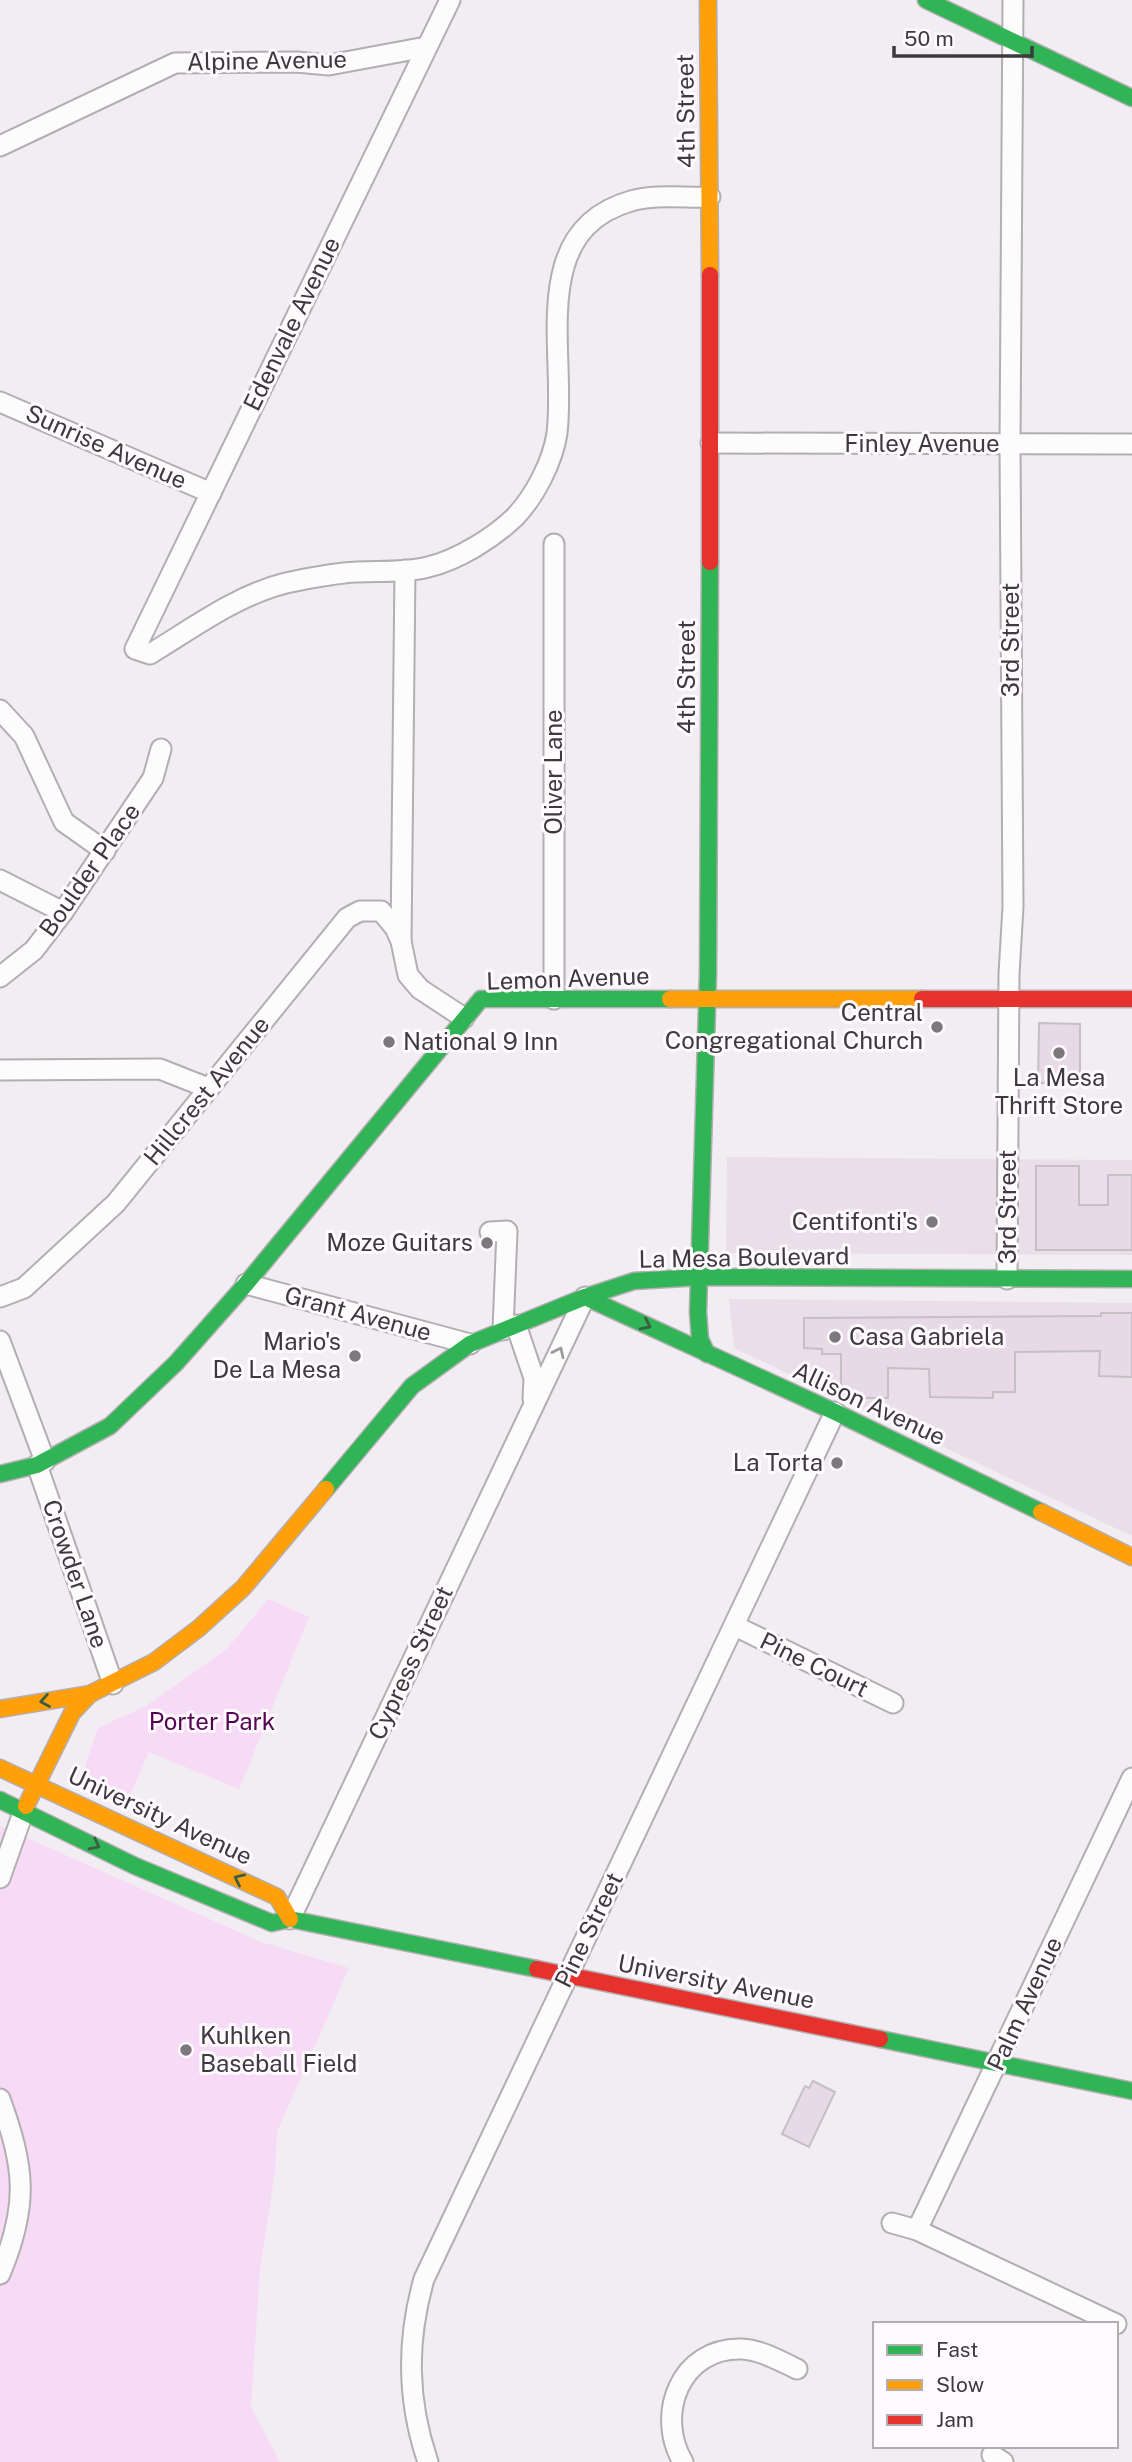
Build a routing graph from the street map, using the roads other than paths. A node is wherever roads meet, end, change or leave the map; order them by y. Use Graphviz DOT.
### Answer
graph roads {
  1 [pos="450,0"];
  2 [pos="708,0"];
  3 [pos="926,0"];
  4 [pos="1013,0"];
  5 [pos="1012,41"];
  6 [pos="426,47"];
  7 [pos="1132,98"];
  8 [pos="0,146"];
  9 [pos="710,197"];
  10 [pos="0,402"];
  11 [pos="711,443"];
  12 [pos="1010,444"];
  13 [pos="1132,444"];
  14 [pos="211,494"];
  15 [pos="554,544"];
  16 [pos="405,570"];
  17 [pos="0,710"];
  18 [pos="161,749"];
  19 [pos="105,851"];
  20 [pos="0,880"];
  21 [pos="63,912"];
  22 [pos="401,941"];
  23 [pos="0,977"];
  24 [pos="554,999"];
  25 [pos="707,999"];
  26 [pos="1009,999"];
  27 [pos="1132,999"];
  28 [pos="464,1018"];
  29 [pos="0,1070"];
  30 [pos="208,1088"];
  31 [pos="490,1233"];
  32 [pos="700,1277"];
  33 [pos="1007,1279"];
  34 [pos="1132,1279"];
  35 [pos="246,1284"];
  36 [pos="0,1297"];
  37 [pos="585,1297"];
  38 [pos="509,1328"];
  39 [pos="0,1340"];
  40 [pos="470,1344"];
  41 [pos="707,1354"];
  42 [pos="532,1407"];
  43 [pos="835,1412"];
  44 [pos="41,1463"];
  45 [pos="0,1474"];
  46 [pos="1132,1557"];
  47 [pos="735,1626"];
  48 [pos="113,1684"];
  49 [pos="90,1694"];
  50 [pos="893,1703"];
  51 [pos="0,1709"];
  52 [pos="0,1768"];
  53 [pos="1132,1778"];
  54 [pos="37,1783"];
  55 [pos="0,1800"];
  56 [pos="24,1810"];
  57 [pos="0,1878"];
  58 [pos="290,1919"];
  59 [pos="566,1975"];
  60 [pos="998,2062"];
  61 [pos="1132,2091"];
  62 [pos="0,2099"];
  63 [pos="892,2223"];
  64 [pos="918,2230"];
  65 [pos="0,2274"];
  66 [pos="1112,2322"];
  67 [pos="797,2369"];
  68 [pos="428,2462"];
  69 [pos="683,2462"];
  1 -- 6 [label="street, Edenvale Avenue"];
  2 -- 9 [label="main road, 4th Street"];
  3 -- 5 [label="main road"];
  4 -- 5 [label="street, 3rd Street"];
  5 -- 7 [label="main road"];
  5 -- 12 [label="street, 3rd Street"];
  6 -- 8 [label="street, Alpine Avenue"];
  6 -- 14 [label="street, Edenvale Avenue"];
  9 -- 11 [label="main road, 4th Street"];
  9 -- 16 [label="street"];
  10 -- 14 [label="street, Sunrise Avenue"];
  11 -- 12 [label="street, Finley Avenue"];
  11 -- 25 [label="main road, 4th Street"];
  12 -- 13 [label="street, Finley Avenue"];
  12 -- 26 [label="street, 3rd Street"];
  14 -- 16 [label="street, Edenvale Avenue"];
  15 -- 24 [label="street, Oliver Lane"];
  16 -- 22 [label="street, Hillcrest Avenue"];
  17 -- 19 [label="street"];
  18 -- 19 [label="street, Boulder Place"];
  19 -- 21 [label="street, Boulder Place"];
  20 -- 21 [label="street"];
  21 -- 23 [label="street, Boulder Place"];
  22 -- 28 [label="street, Hillcrest Avenue"];
  22 -- 30 [label="street, Hillcrest Avenue"];
  24 -- 25 [label="main road, Lemon Avenue"];
  24 -- 28 [label="main road, Lemon Avenue"];
  25 -- 26 [label="main road, Lemon Avenue"];
  25 -- 32 [label="main road, 4th Street"];
  26 -- 27 [label="main road, Lemon Avenue"];
  26 -- 33 [label="street, 3rd Street"];
  28 -- 35 [label="main road, Lemon Avenue"];
  29 -- 30 [label="street"];
  30 -- 36 [label="street, Hillcrest Avenue"];
  31 -- 38 [label="street"];
  32 -- 33 [label="main road, La Mesa Boulevard"];
  32 -- 37 [label="main road, La Mesa Boulevard"];
  32 -- 41 [label="main road, 4th Street"];
  33 -- 34 [label="main road, La Mesa Boulevard"];
  35 -- 40 [label="street, Grant Avenue"];
  35 -- 44 [label="main road, Lemon Avenue"];
  37 -- 38 [label="main road, La Mesa Boulevard"];
  37 -- 41 [label="main road, Allison Avenue, one-way"];
  42 -- 37 [label="street, Cypress Street, one-way"];
  38 -- 40 [label="main road, La Mesa Boulevard"];
  38 -- 42 [label="street, Cypress Street"];
  39 -- 44 [label="street, Crowder Lane"];
  40 -- 48 [label="main road, La Mesa Boulevard"];
  41 -- 43 [label="main road, Allison Avenue"];
  42 -- 58 [label="street, Cypress Street"];
  43 -- 46 [label="main road, Allison Avenue"];
  43 -- 47 [label="street, Pine Street"];
  44 -- 45 [label="main road, Lemon Avenue"];
  44 -- 48 [label="street, Crowder Lane"];
  47 -- 50 [label="street, Pine Court"];
  47 -- 59 [label="street, Pine Street"];
  48 -- 49 [label="main road, La Mesa Boulevard"];
  49 -- 51 [label="main road, La Mesa Boulevard, one-way"];
  49 -- 54 [label="main road, La Mesa Boulevard"];
  52 -- 54 [label="main road, University Avenue"];
  53 -- 60 [label="street, Palm Avenue"];
  54 -- 56 [label="main road, La Mesa Boulevard"];
  58 -- 54 [label="main road, University Avenue, one-way"];
  55 -- 56 [label="main road, University Avenue"];
  56 -- 57 [label="street"];
  56 -- 58 [label="main road, University Avenue, one-way"];
  58 -- 59 [label="main road, University Avenue"];
  59 -- 60 [label="main road, University Avenue"];
  59 -- 68 [label="street, Pine Street"];
  60 -- 61 [label="main road, University Avenue"];
  60 -- 64 [label="street, Palm Avenue"];
  62 -- 65 [label="street"];
  63 -- 64 [label="street"];
  64 -- 66 [label="street"];
  67 -- 69 [label="street"];
}
